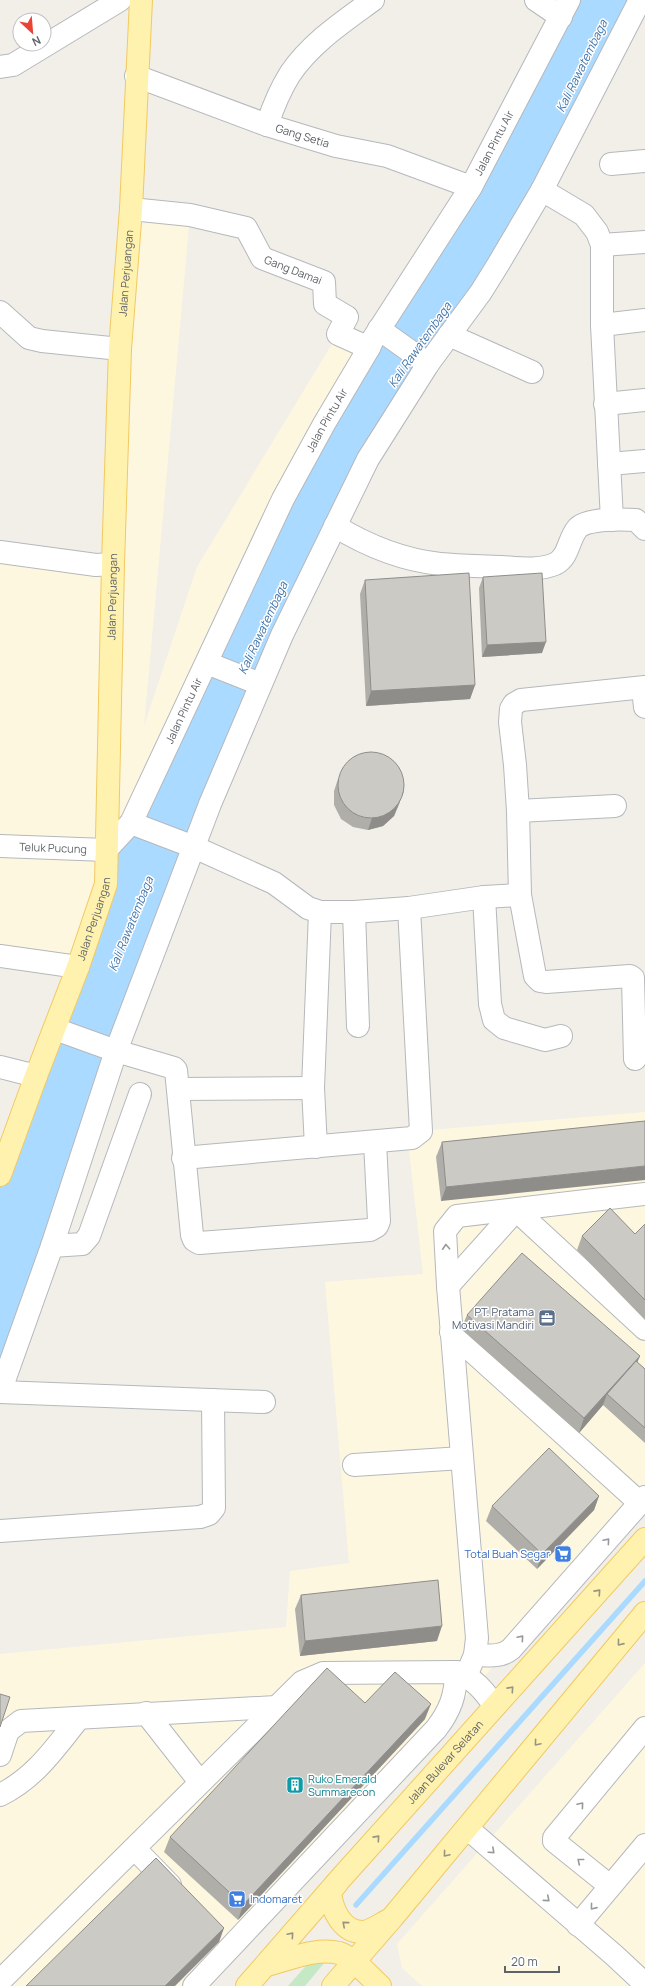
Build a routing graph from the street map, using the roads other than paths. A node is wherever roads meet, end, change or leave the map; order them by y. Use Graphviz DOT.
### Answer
graph roads {
  1 [pos="120,0"];
  2 [pos="141,0"];
  3 [pos="373,0"];
  4 [pos="536,0"];
  5 [pos="640,0"];
  6 [pos="565,9"];
  7 [pos="1,68"];
  8 [pos="136,76"];
  9 [pos="267,125"];
  10 [pos="645,161"];
  11 [pos="612,164"];
  12 [pos="471,187"];
  13 [pos="542,190"];
  14 [pos="131,209"];
  15 [pos="645,242"];
  16 [pos="602,245"];
  17 [pos="0,312"];
  18 [pos="645,320"];
  19 [pos="602,324"];
  20 [pos="449,335"];
  21 [pos="374,339"];
  22 [pos="120,349"];
  23 [pos="426,362"];
  24 [pos="532,372"];
  25 [pos="645,400"];
  26 [pos="605,404"];
  27 [pos="645,461"];
  28 [pos="609,464"];
  29 [pos="612,520"];
  30 [pos="335,526"];
  31 [pos="645,529"];
  32 [pos="0,552"];
  33 [pos="113,564"];
  34 [pos="214,666"];
  35 [pos="256,683"];
  36 [pos="644,694"];
  37 [pos="615,806"];
  38 [pos="518,812"];
  39 [pos="131,823"];
  40 [pos="0,846"];
  41 [pos="194,847"];
  42 [pos="106,850"];
  43 [pos="520,895"];
  44 [pos="484,897"];
  45 [pos="409,908"];
  46 [pos="320,912"];
  47 [pos="354,912"];
  48 [pos="0,956"];
  49 [pos="78,967"];
  50 [pos="358,1026"];
  51 [pos="61,1032"];
  52 [pos="561,1036"];
  53 [pos="112,1049"];
  54 [pos="635,1059"];
  55 [pos="0,1068"];
  56 [pos="36,1076"];
  57 [pos="313,1088"];
  58 [pos="179,1089"];
  59 [pos="140,1094"];
  60 [pos="375,1142"];
  61 [pos="316,1147"];
  62 [pos="183,1158"];
  63 [pos="1,1168"];
  64 [pos="645,1194"];
  65 [pos="516,1210"];
  66 [pos="52,1246"];
  67 [pos="448,1286"];
  68 [pos="645,1329"];
  69 [pos="451,1332"];
  70 [pos="0,1392"];
  71 [pos="213,1400"];
  72 [pos="264,1402"];
  73 [pos="462,1458"];
  74 [pos="354,1465"];
  75 [pos="642,1500"];
  76 [pos="0,1531"];
  77 [pos="645,1539"];
  78 [pos="645,1613"];
  79 [pos="475,1655"];
  80 [pos="461,1674"];
  81 [pos="495,1706"];
  82 [pos="276,1707"];
  83 [pos="146,1713"];
  84 [pos="79,1718"];
  85 [pos="645,1728"];
  86 [pos="0,1755"];
  87 [pos="200,1782"];
  88 [pos="0,1795"];
  89 [pos="467,1828"];
  90 [pos="645,1845"];
  91 [pos="135,1849"];
  92 [pos="341,1878"];
  93 [pos="610,1886"];
  94 [pos="185,1900"];
  95 [pos="392,1918"];
  96 [pos="578,1925"];
  97 [pos="354,1963"];
  98 [pos="266,1965"];
  99 [pos="0,1981"];
  100 [pos="370,1984"];
  101 [pos="645,1984"];
  102 [pos="194,1986"];
  103 [pos="247,1986"];
  104 [pos="333,1986"];
  1 -- 7 [label="street"];
  2 -- 8 [label="main road, Jalan Perjuangan"];
  3 -- 9 [label="street"];
  4 -- 6 [label="street"];
  5 -- 13 [label="street"];
  6 -- 12 [label="street, Jalan Pintu Air"];
  8 -- 9 [label="street, Gang Setia"];
  8 -- 14 [label="main road, Jalan Perjuangan"];
  9 -- 12 [label="street, Gang Setia"];
  10 -- 11 [label="street"];
  12 -- 21 [label="street, Jalan Pintu Air"];
  13 -- 16 [label="street"];
  13 -- 20 [label="street"];
  14 -- 21 [label="street, Gang Damai"];
  14 -- 22 [label="main road, Jalan Perjuangan"];
  15 -- 16 [label="street"];
  16 -- 19 [label="street"];
  17 -- 22 [label="street"];
  18 -- 19 [label="street"];
  19 -- 26 [label="street"];
  20 -- 23 [label="street"];
  20 -- 24 [label="street"];
  21 -- 23 [label="street"];
  21 -- 34 [label="street, Jalan Pintu Air"];
  22 -- 33 [label="main road, Jalan Perjuangan"];
  23 -- 30 [label="street"];
  25 -- 26 [label="street"];
  26 -- 28 [label="street"];
  27 -- 28 [label="street"];
  28 -- 29 [label="street"];
  29 -- 30 [label="street"];
  29 -- 31 [label="street"];
  30 -- 35 [label="street"];
  32 -- 33 [label="street"];
  33 -- 42 [label="main road, Jalan Perjuangan"];
  34 -- 35 [label="street"];
  34 -- 39 [label="street, Jalan Pintu Air"];
  35 -- 41 [label="street"];
  36 -- 38 [label="street"];
  37 -- 38 [label="street"];
  38 -- 43 [label="street"];
  39 -- 41 [label="street"];
  39 -- 42 [label="street, Jalan Pintu Air"];
  40 -- 42 [label="street, Teluk Pucung"];
  41 -- 46 [label="street"];
  41 -- 53 [label="street"];
  42 -- 49 [label="main road, Jalan Perjuangan"];
  43 -- 44 [label="street"];
  43 -- 54 [label="street"];
  44 -- 45 [label="street"];
  44 -- 52 [label="street"];
  45 -- 47 [label="street"];
  45 -- 60 [label="street"];
  46 -- 47 [label="street"];
  46 -- 57 [label="street"];
  47 -- 50 [label="street"];
  48 -- 49 [label="street"];
  49 -- 51 [label="main road, Jalan Perjuangan"];
  51 -- 53 [label="street"];
  51 -- 56 [label="main road, Jalan Perjuangan"];
  53 -- 58 [label="street"];
  53 -- 66 [label="street"];
  55 -- 56 [label="street"];
  56 -- 63 [label="main road, Jalan Perjuangan"];
  57 -- 58 [label="street"];
  57 -- 61 [label="street"];
  58 -- 62 [label="street"];
  59 -- 66 [label="street"];
  60 -- 61 [label="street"];
  60 -- 62 [label="street"];
  61 -- 62 [label="street"];
  64 -- 65 [label="street"];
  65 -- 67 [label="street"];
  67 -- 65 [label="street, one-way"];
  65 -- 68 [label="street"];
  66 -- 70 [label="street"];
  67 -- 69 [label="street"];
  69 -- 73 [label="street"];
  69 -- 75 [label="street"];
  70 -- 71 [label="street"];
  71 -- 72 [label="street"];
  71 -- 76 [label="street"];
  73 -- 74 [label="street"];
  73 -- 79 [label="street"];
  79 -- 75 [label="street, one-way"];
  81 -- 77 [label="main road, Jalan Bulevar Selatan, one-way"];
  78 -- 89 [label="main road, one-way"];
  79 -- 80 [label="street"];
  80 -- 81 [label="street"];
  80 -- 82 [label="street"];
  80 -- 102 [label="street"];
  92 -- 81 [label="main road, Jalan Bulevar Selatan, one-way"];
  82 -- 83 [label="street"];
  82 -- 87 [label="street"];
  83 -- 84 [label="street"];
  83 -- 87 [label="street"];
  84 -- 86 [label="street"];
  84 -- 88 [label="street"];
  93 -- 85 [label="street, one-way"];
  87 -- 91 [label="street"];
  89 -- 95 [label="main road, one-way"];
  89 -- 96 [label="street, one-way"];
  90 -- 93 [label="street"];
  91 -- 94 [label="street"];
  91 -- 99 [label="street"];
  95 -- 92 [label="main road, one-way"];
  98 -- 92 [label="main road, Jalan Bulevar Selatan, one-way"];
  93 -- 96 [label="street, one-way"];
  95 -- 97 [label="main road"];
  96 -- 101 [label="street"];
  97 -- 98 [label="main road"];
  97 -- 100 [label="main road"];
  97 -- 104 [label="main road"];
  98 -- 103 [label="main road, Jalan Bulevar Selatan"];
}
